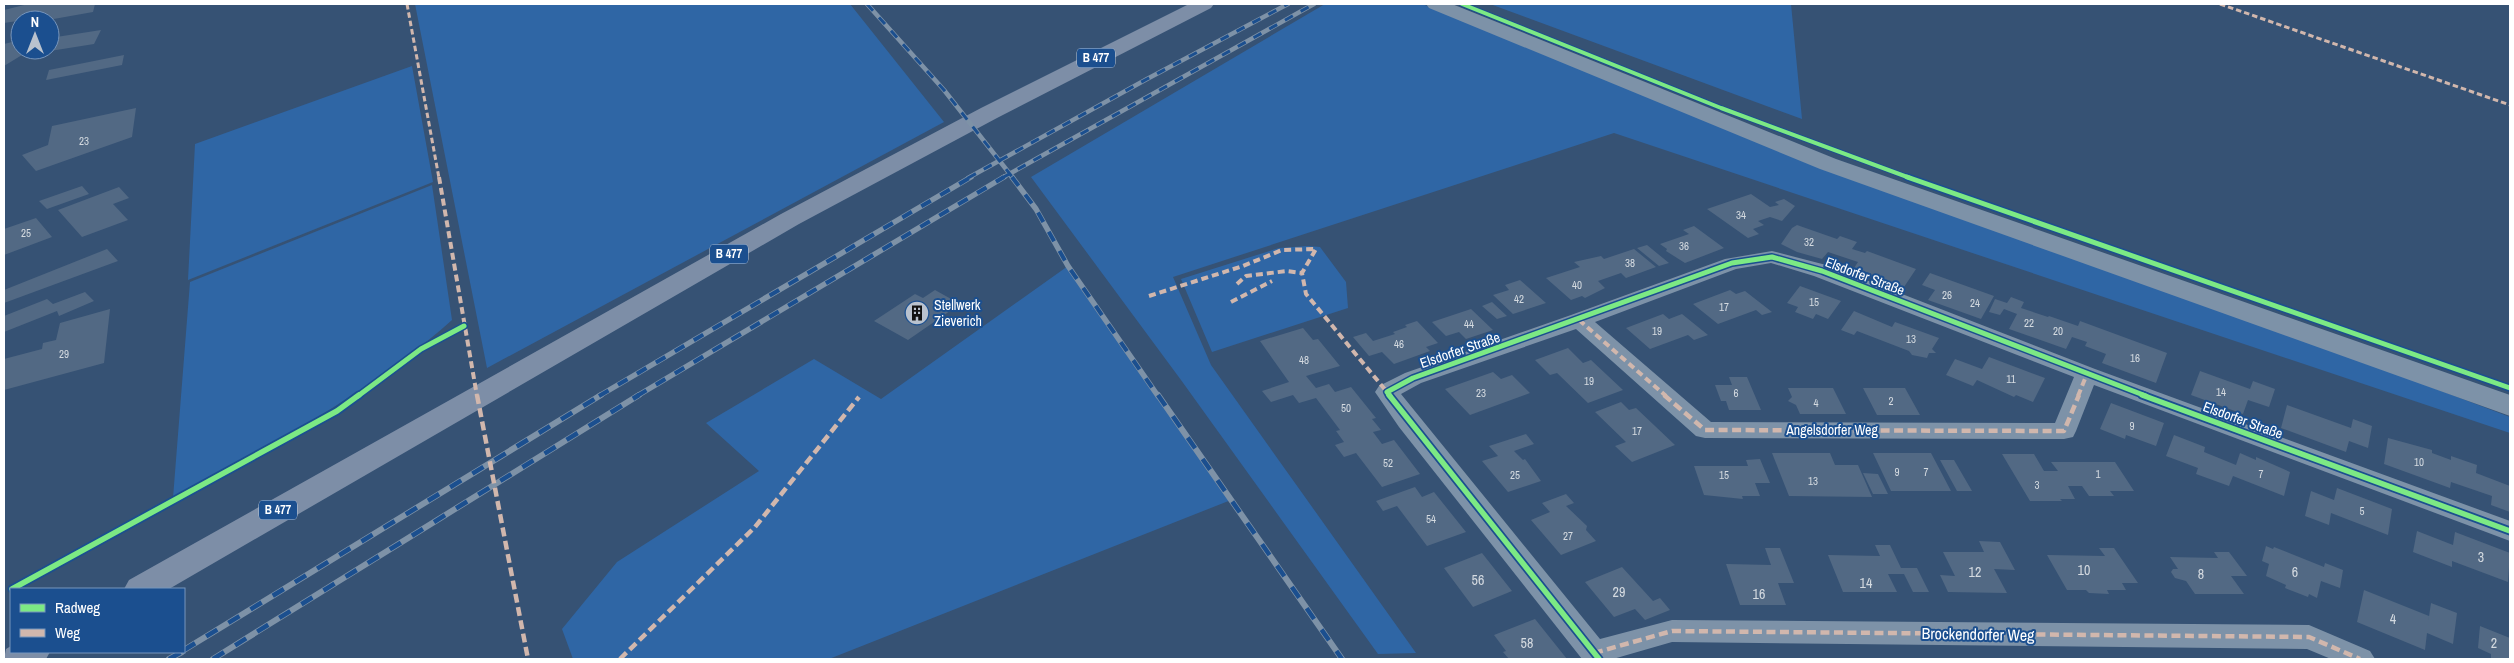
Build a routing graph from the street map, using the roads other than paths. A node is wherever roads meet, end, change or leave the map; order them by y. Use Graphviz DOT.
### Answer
graph roads {
  1 [pos="1204,4"];
  2 [pos="1436,4"];
  3 [pos="1580,320"];
  4 [pos="2087,374"];
  5 [pos="2510,406"];
  6 [pos="2510,531"];
  7 [pos="143,588"];
  8 [pos="30,653"];
  9 [pos="1596,656"];
  10 [pos="19,659"];
  11 [pos="2360,659"];
  1 -- 7 [label="main road, B 477"];
  2 -- 5 [label="street"];
  3 -- 4 [label="street, Elsdorfer Straße"];
  3 -- 4 [label="street, Angelsdorfer Weg"];
  3 -- 9 [label="street, Elsdorfer Straße"];
  4 -- 6 [label="street, Elsdorfer Straße"];
  8 -- 10 [label="main road"];
  9 -- 11 [label="street, Brockendorfer Weg"];
}
